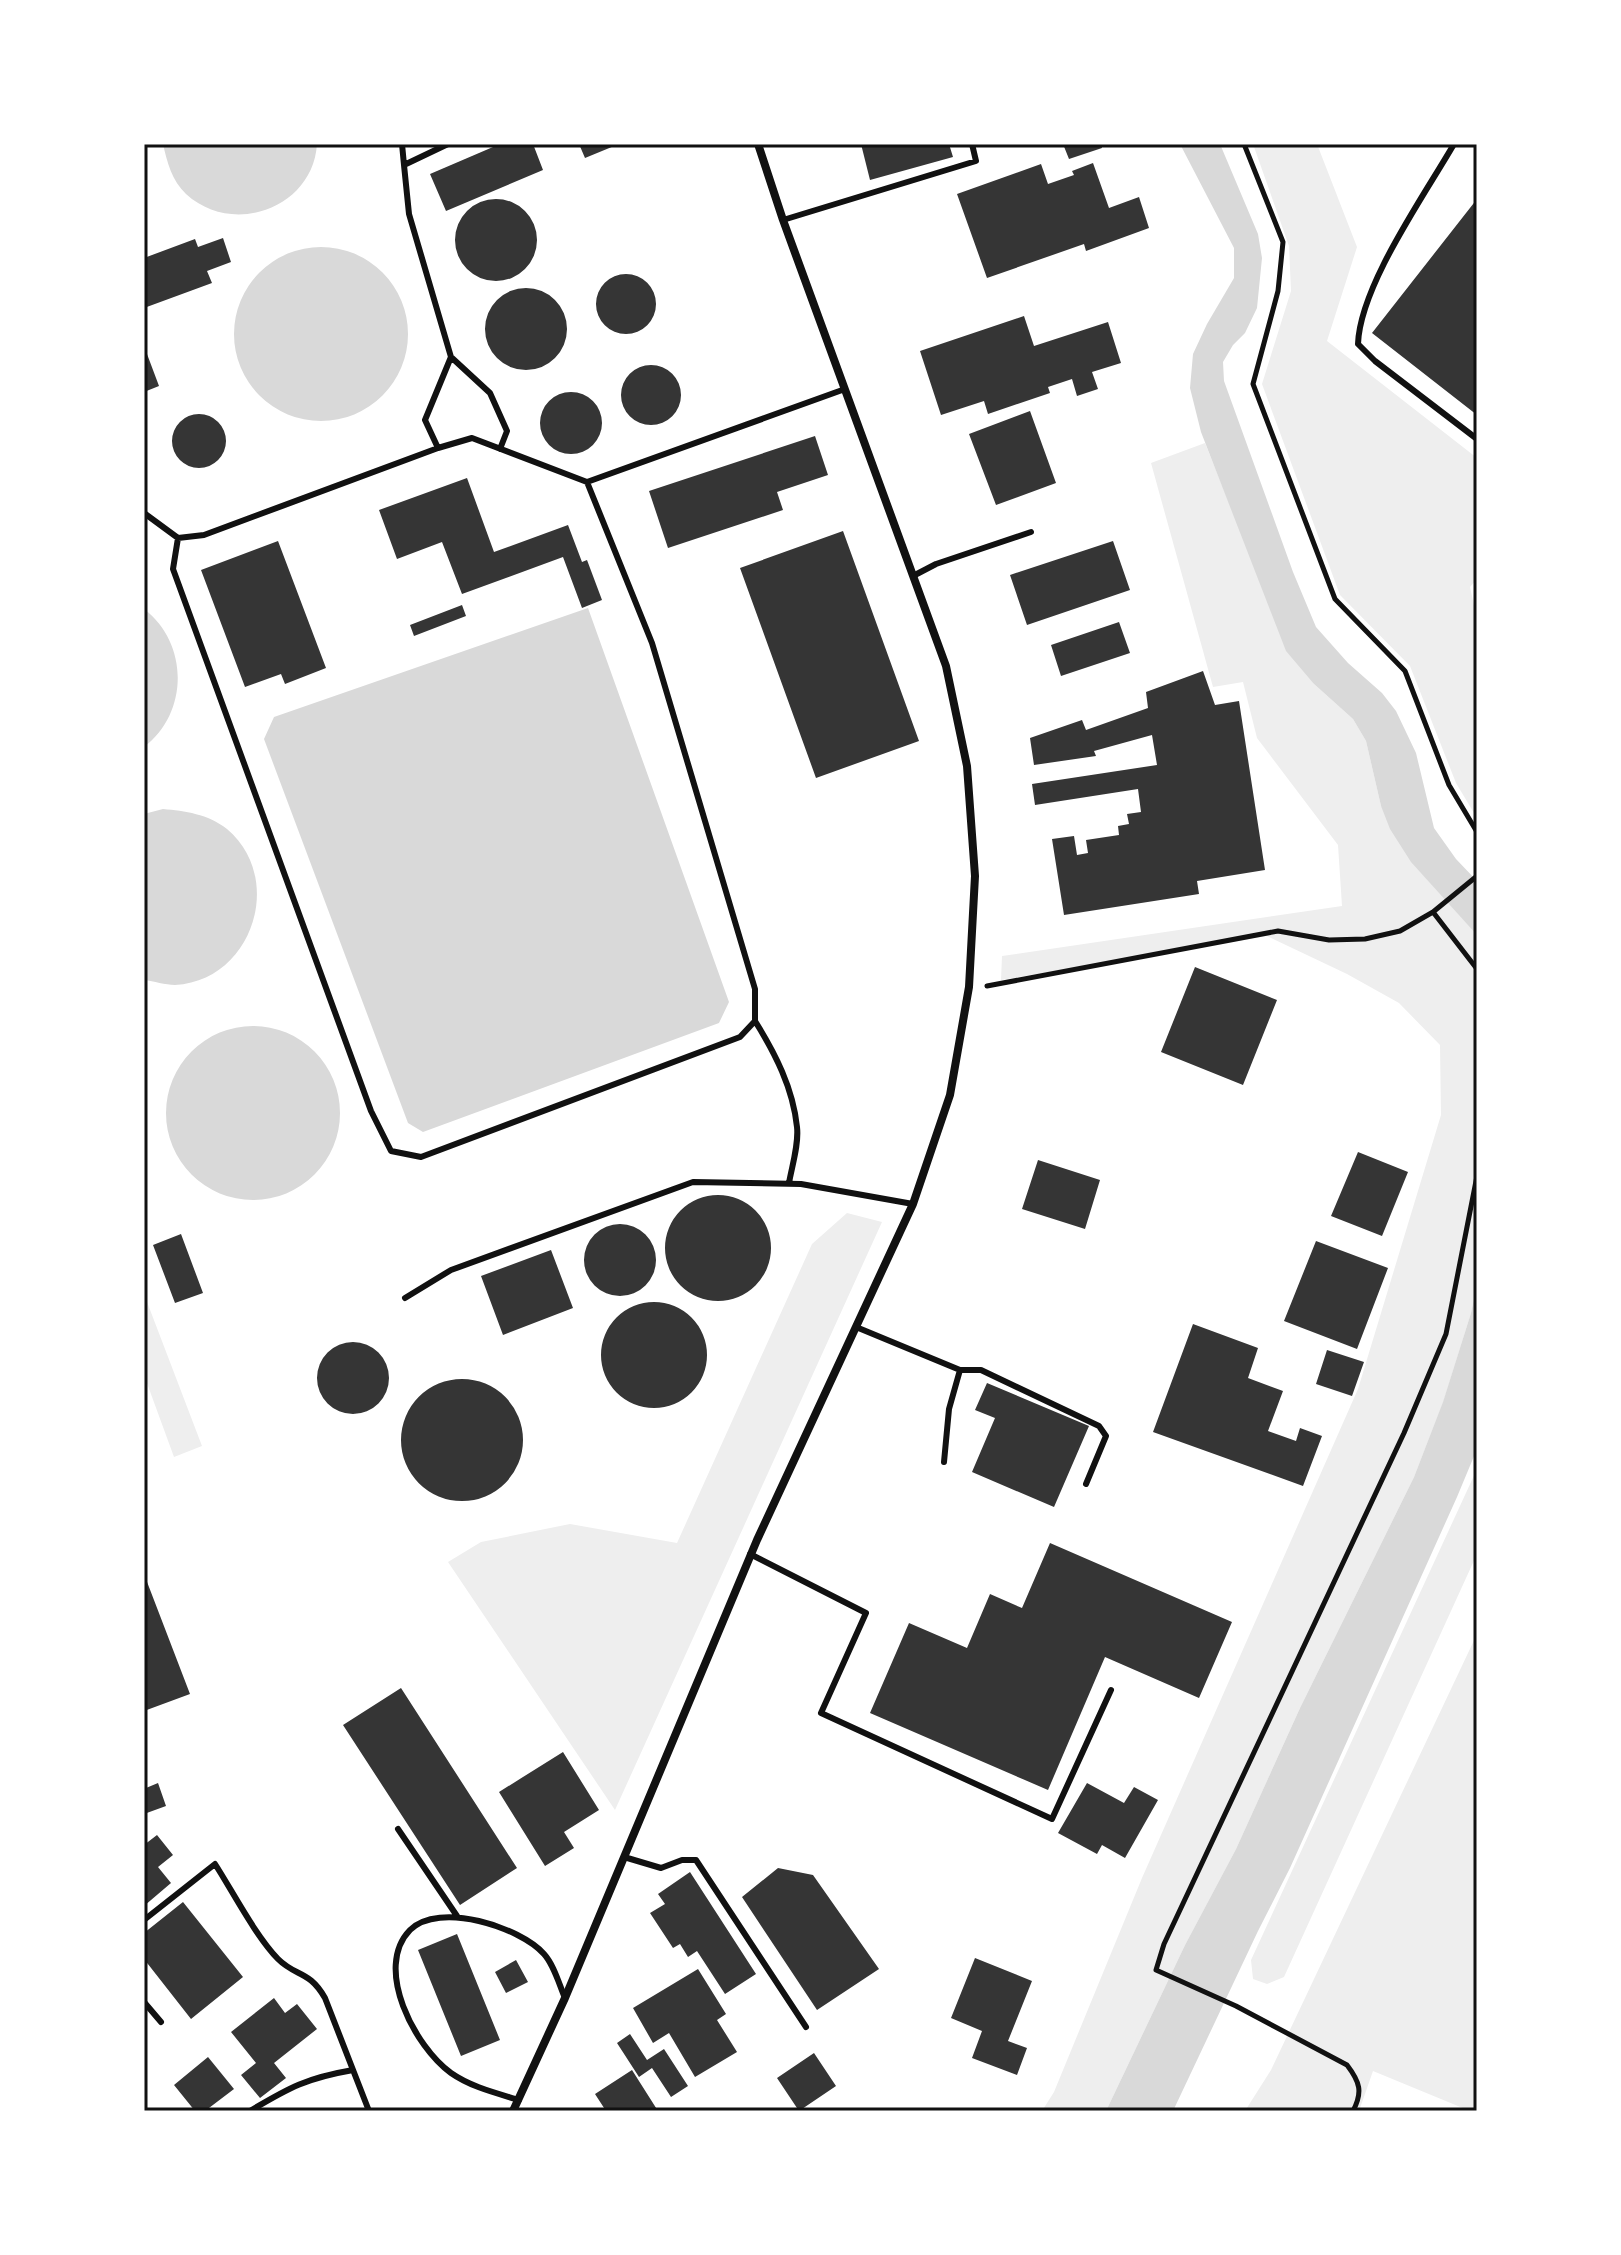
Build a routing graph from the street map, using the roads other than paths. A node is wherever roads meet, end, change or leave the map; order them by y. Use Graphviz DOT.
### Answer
graph roads {
  1 [pos="402,144"];
  2 [pos="448,144"];
  3 [pos="758,144"];
  4 [pos="972,144"];
  5 [pos="1454,144"];
  6 [pos="404,165"];
  7 [pos="783,220"];
  8 [pos="451,357"];
  9 [pos="845,389"];
  10 [pos="1477,439"];
  11 [pos="438,448"];
  12 [pos="500,449"];
  13 [pos="587,482"];
  14 [pos="144,513"];
  15 [pos="1031,532"];
  16 [pos="178,538"];
  17 [pos="913,576"];
  18 [pos="755,1021"];
  19 [pos="789,1183"];
  20 [pos="913,1204"];
  21 [pos="405,1298"];
  22 [pos="856,1327"];
  23 [pos="960,1370"];
  24 [pos="944,1462"];
  25 [pos="1086,1484"];
  26 [pos="750,1554"];
  27 [pos="1111,1690"];
  28 [pos="398,1829"];
  29 [pos="624,1857"];
  30 [pos="457,1916"];
  31 [pos="144,1920"];
  32 [pos="565,1998"];
  33 [pos="144,2002"];
  34 [pos="161,2022"];
  35 [pos="806,2027"];
  36 [pos="353,2070"];
  37 [pos="519,2100"];
  38 [pos="250,2111"];
  39 [pos="369,2111"];
  40 [pos="513,2111"];
  1 -- 6 [label="lane"];
  2 -- 6 [label="lane"];
  3 -- 7 [label="street"];
  4 -- 7 [label="lane"];
  5 -- 10 [label="lane"];
  6 -- 8 [label="lane"];
  7 -- 9 [label="street"];
  8 -- 11 [label="lane"];
  8 -- 12 [label="lane"];
  9 -- 13 [label="lane"];
  9 -- 17 [label="street"];
  11 -- 12 [label="lane"];
  11 -- 16 [label="lane"];
  12 -- 13 [label="lane"];
  13 -- 18 [label="lane"];
  14 -- 16 [label="lane"];
  15 -- 17 [label="lane"];
  16 -- 18 [label="lane"];
  17 -- 20 [label="street"];
  18 -- 19 [label="lane"];
  19 -- 20 [label="lane"];
  19 -- 21 [label="lane"];
  20 -- 22 [label="street"];
  22 -- 23 [label="lane"];
  22 -- 26 [label="street"];
  23 -- 24 [label="lane"];
  23 -- 25 [label="lane"];
  26 -- 27 [label="lane"];
  26 -- 29 [label="street"];
  28 -- 30 [label="lane"];
  29 -- 32 [label="street"];
  29 -- 35 [label="lane"];
  30 -- 32 [label="lane"];
  30 -- 37 [label="lane"];
  31 -- 36 [label="lane"];
  32 -- 37 [label="street"];
  33 -- 34 [label="lane"];
  36 -- 38 [label="lane"];
  36 -- 39 [label="lane"];
  37 -- 40 [label="street"];
}
